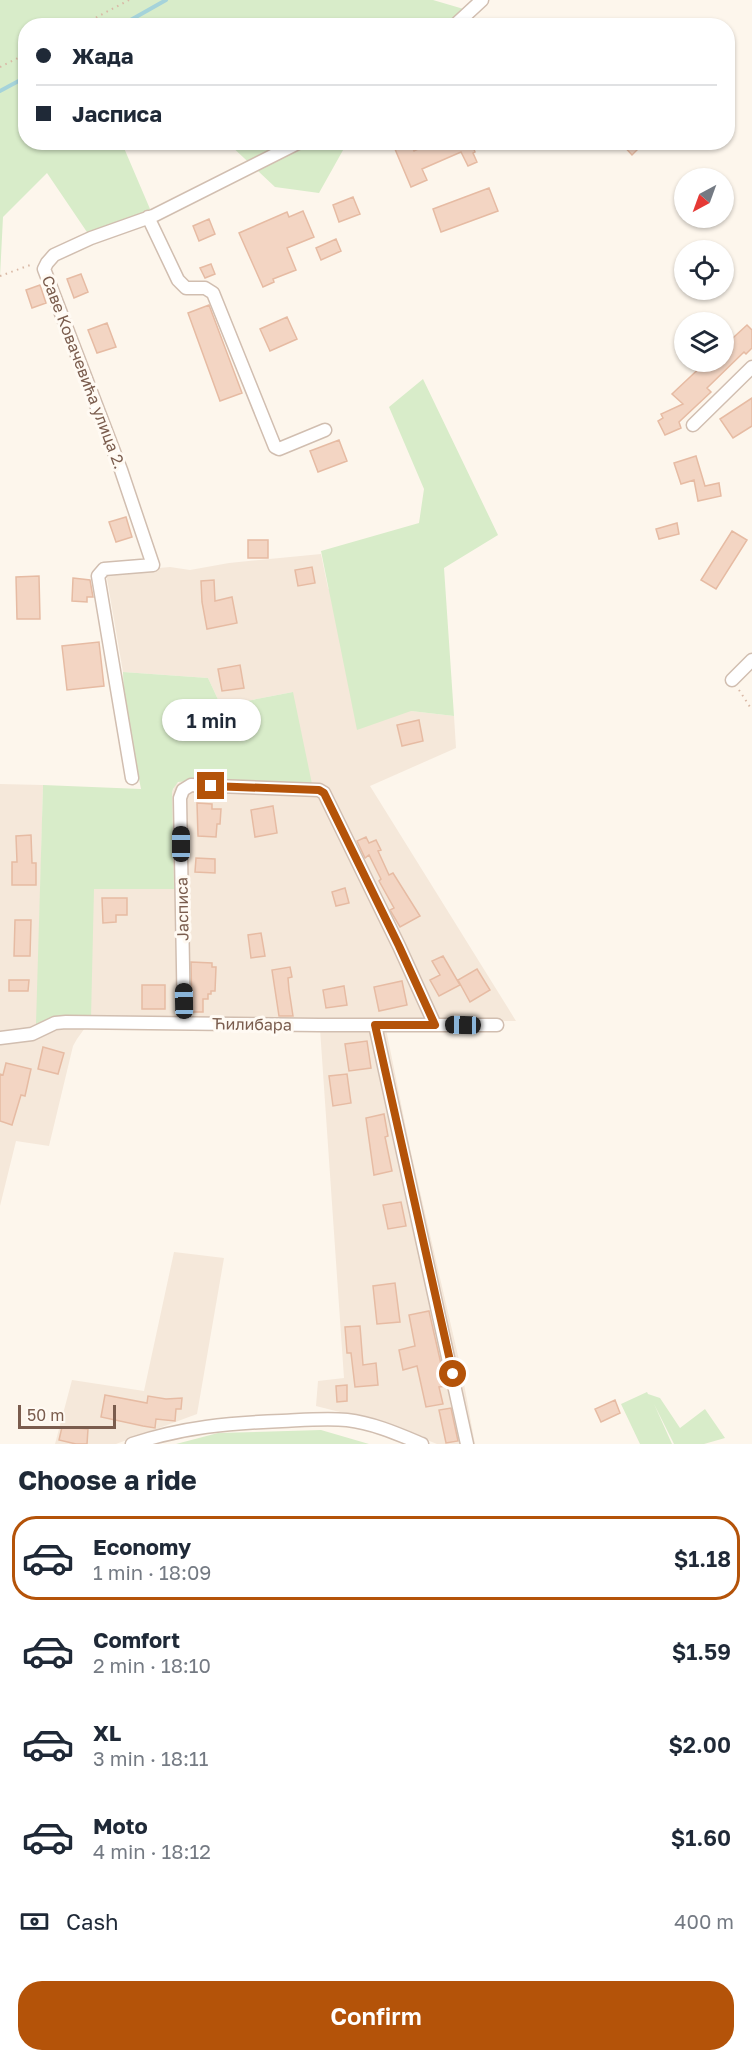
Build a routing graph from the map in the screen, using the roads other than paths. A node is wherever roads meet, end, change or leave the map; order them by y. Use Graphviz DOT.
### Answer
graph roads {
  1 [pos="482,0"];
  2 [pos="463,18"];
  3 [pos="284,150"];
  4 [pos="148,217"];
  5 [pos="752,367"];
  6 [pos="693,425"];
  7 [pos="325,430"];
  8 [pos="752,660"];
  9 [pos="732,680"];
  10 [pos="132,778"];
  11 [pos="184,1023"];
  12 [pos="375,1025"];
  13 [pos="435,1025"];
  14 [pos="496,1025"];
  15 [pos="0,1038"];
  16 [pos="132,1444"];
  17 [pos="422,1444"];
  18 [pos="467,1444"];
  1 -- 2 [label="street"];
  3 -- 4 [label="street, Саве Ковачевића улица 2."];
  4 -- 7 [label="street"];
  4 -- 10 [label="street, Саве Ковачевића улица 2."];
  5 -- 6 [label="street"];
  8 -- 9 [label="street"];
  11 -- 12 [label="street, Ћилибара"];
  11 -- 13 [label="street, Јасписа"];
  11 -- 15 [label="street, Ћилибара"];
  12 -- 13 [label="street, Ћилибара"];
  12 -- 18 [label="street"];
  13 -- 14 [label="street"];
  16 -- 17 [label="street"];
}
